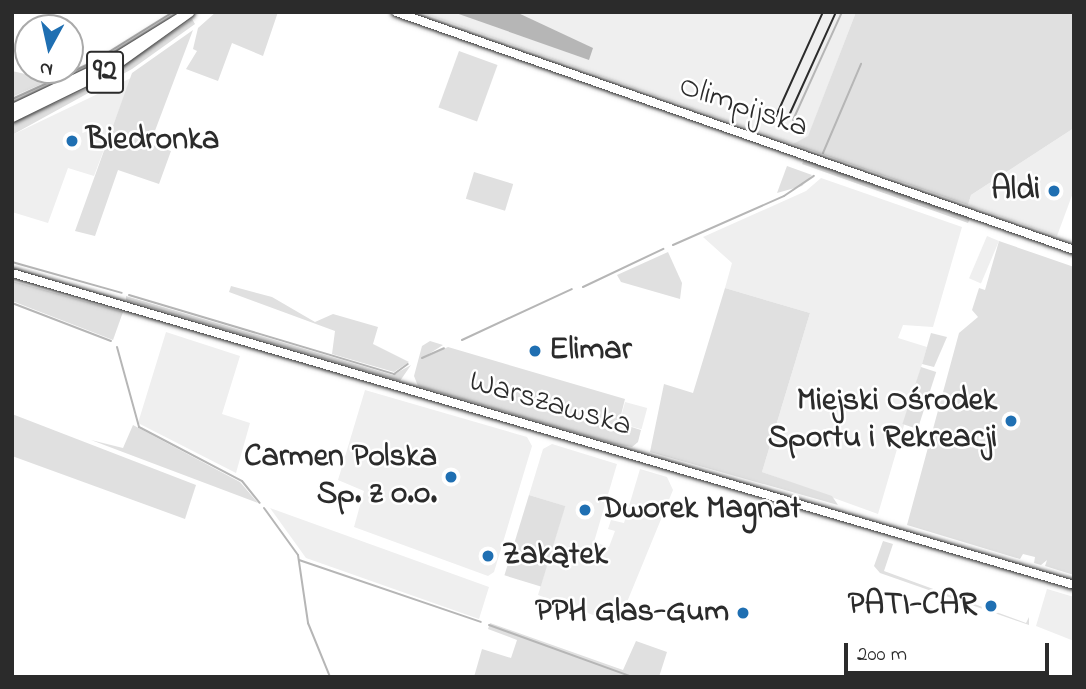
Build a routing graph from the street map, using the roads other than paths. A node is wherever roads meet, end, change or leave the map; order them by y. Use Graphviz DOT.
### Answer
graph roads {
  1 [pos="189,12"];
  2 [pos="396,12"];
  3 [pos="12,108"];
  4 [pos="12,117"];
  5 [pos="1074,250"];
  6 [pos="12,273"];
  7 [pos="1074,584"];
  1 -- 3 [label="main road, 92"];
  1 -- 4 [label="main road, 92"];
  2 -- 5 [label="street, Olimpijska"];
  6 -- 7 [label="street, Warszawska"];
}
